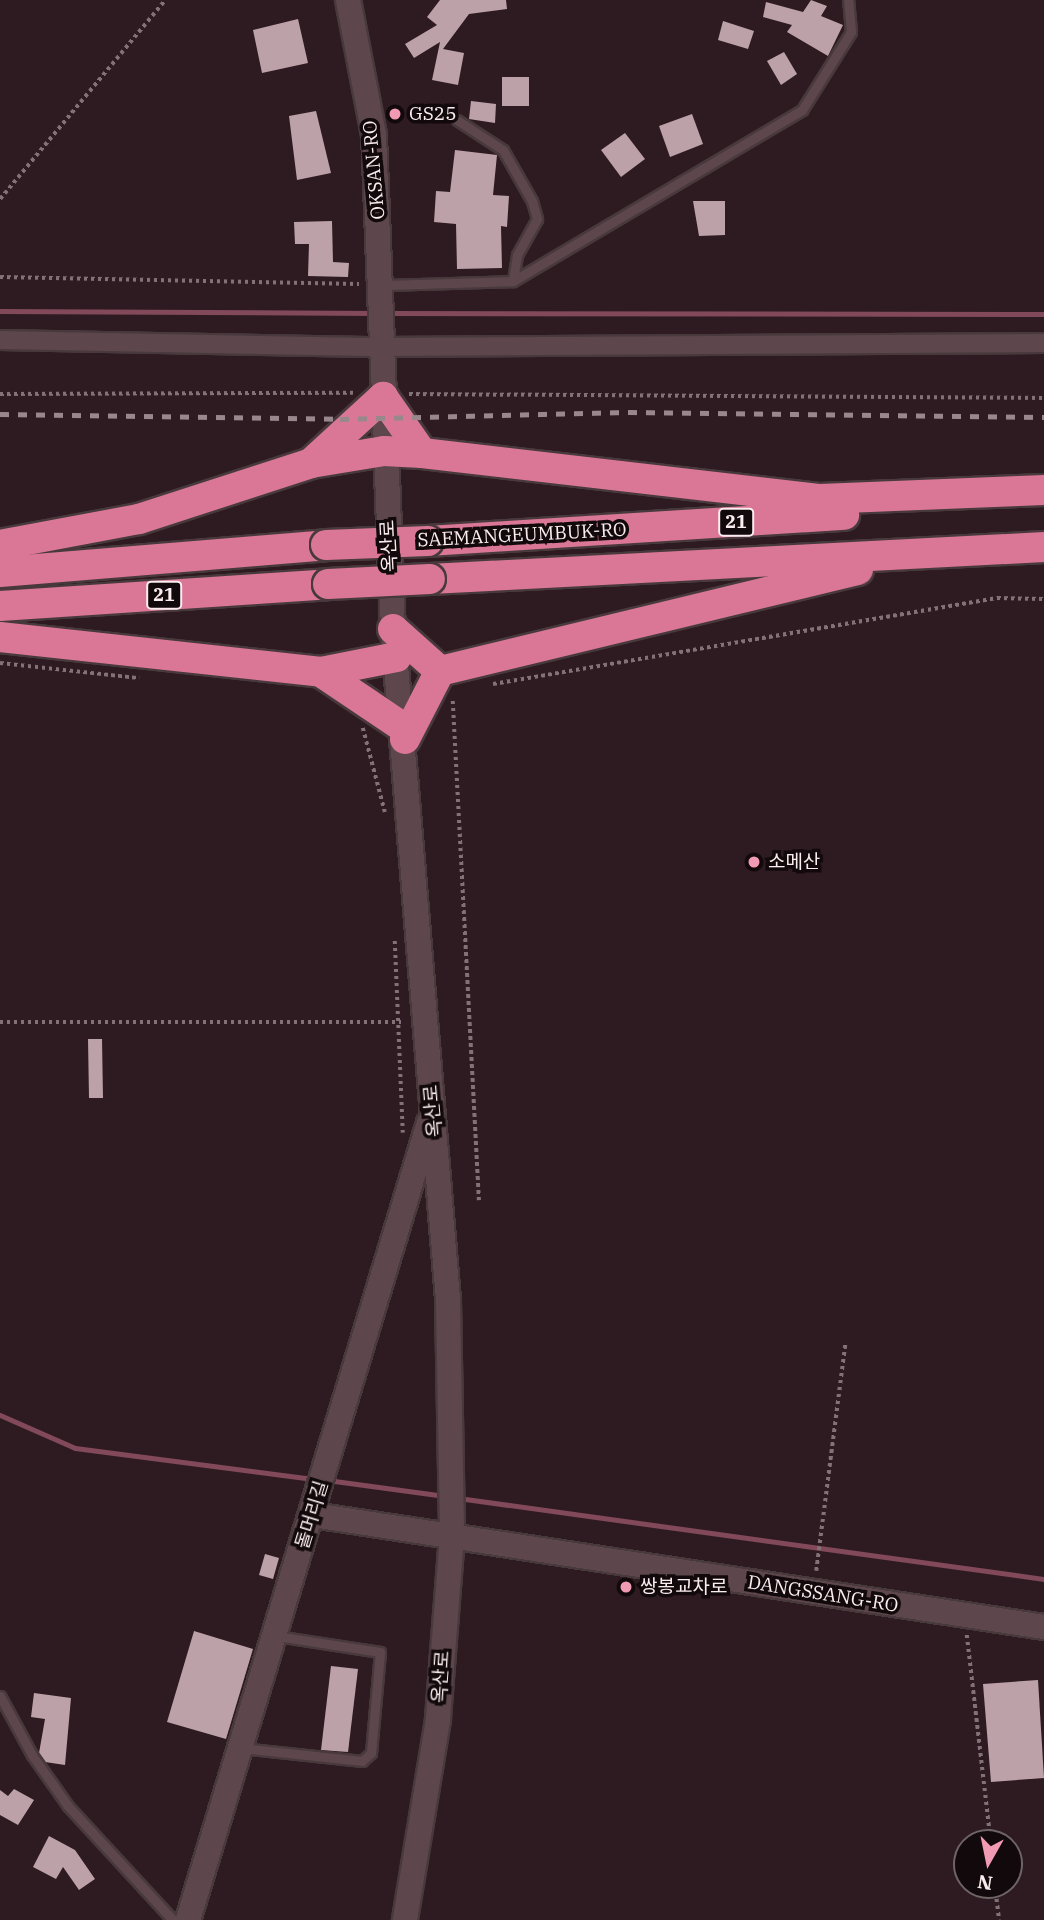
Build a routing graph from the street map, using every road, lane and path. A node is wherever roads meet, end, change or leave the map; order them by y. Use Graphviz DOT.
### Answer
graph roads {
  1 [pos="165,0"];
  2 [pos="348,0"];
  3 [pos="848,0"];
  4 [pos="457,120"];
  5 [pos="0,199"];
  6 [pos="0,277"];
  7 [pos="513,281"];
  8 [pos="383,293"];
  9 [pos="0,340"];
  10 [pos="380,341"];
  11 [pos="1044,343"];
  12 [pos="0,394"];
  13 [pos="383,394"];
  14 [pos="1044,398"];
  15 [pos="384,452"];
  16 [pos="422,453"];
  17 [pos="311,463"];
  18 [pos="1044,490"];
  19 [pos="1044,506"];
  20 [pos="0,545"];
  21 [pos="1044,547"];
  22 [pos="928,553"];
  23 [pos="0,572"];
  24 [pos="1044,599"];
  25 [pos="0,606"];
  26 [pos="0,637"];
  27 [pos="395,643"];
  28 [pos="0,663"];
  29 [pos="445,670"];
  30 [pos="321,672"];
  31 [pos="141,678"];
  32 [pos="490,685"];
  33 [pos="362,724"];
  34 [pos="405,734"];
  35 [pos="387,817"];
  36 [pos="395,926"];
  37 [pos="425,1021"];
  38 [pos="0,1022"];
  39 [pos="400,1023"];
  40 [pos="433,1110"];
  41 [pos="403,1143"];
  42 [pos="479,1200"];
  43 [pos="845,1344"];
  44 [pos="313,1515"];
  45 [pos="452,1528"];
  46 [pos="818,1555"];
  47 [pos="964,1615"];
  48 [pos="1044,1627"];
  49 [pos="276,1636"];
  50 [pos="0,1696"];
  51 [pos="242,1748"];
  52 [pos="989,1829"];
  53 [pos="997,1899"];
  54 [pos="173,1920"];
  55 [pos="188,1920"];
  56 [pos="405,1920"];
  57 [pos="999,1920"];
  1 -- 5 [label="path"];
  2 -- 8 [label="main road, OKSAN-RO"];
  3 -- 7 [label="lane"];
  4 -- 7 [label="lane"];
  6 -- 8 [label="path"];
  7 -- 8 [label="lane"];
  8 -- 10 [label="main road, 옥산로"];
  9 -- 10 [label="street"];
  10 -- 11 [label="street"];
  10 -- 13 [label="main road, 옥산로"];
  12 -- 13 [label="path"];
  13 -- 14 [label="path"];
  13 -- 15 [label="main road, 옥산로"];
  13 -- 16 [label="highway"];
  13 -- 17 [label="highway"];
  15 -- 16 [label="highway"];
  15 -- 17 [label="highway"];
  15 -- 27 [label="main road, 옥산로"];
  16 -- 18 [label="highway"];
  17 -- 20 [label="highway"];
  19 -- 23 [label="highway, SAEMANGEUMBUK-RO / 21, bridge"];
  21 -- 22 [label="highway, SAEMANGEUMBUK-RO / 21"];
  22 -- 25 [label="highway, SAEMANGEUMBUK-RO / 21, bridge"];
  22 -- 29 [label="highway"];
  24 -- 32 [label="path"];
  26 -- 30 [label="highway"];
  27 -- 29 [label="highway"];
  27 -- 30 [label="highway"];
  27 -- 34 [label="main road, 옥산로"];
  28 -- 31 [label="path"];
  29 -- 34 [label="highway"];
  29 -- 42 [label="path"];
  30 -- 34 [label="highway"];
  33 -- 35 [label="path"];
  34 -- 37 [label="main road, 옥산로"];
  36 -- 39 [label="path"];
  37 -- 39 [label="path"];
  37 -- 40 [label="main road, 옥산로"];
  38 -- 39 [label="path"];
  39 -- 41 [label="path"];
  40 -- 44 [label="main road, 돌머리길"];
  40 -- 45 [label="main road, 옥산로"];
  43 -- 46 [label="path"];
  44 -- 45 [label="main road, DANGSSANG-RO"];
  44 -- 49 [label="main road, 돌머리길"];
  45 -- 47 [label="main road, DANGSSANG-RO"];
  45 -- 56 [label="main road, 옥산로"];
  47 -- 48 [label="main road, DANGSSANG-RO"];
  47 -- 52 [label="path"];
  49 -- 51 [label="main road, 돌머리길"];
  49 -- 51 [label="lane"];
  50 -- 54 [label="lane"];
  51 -- 55 [label="main road, 돌머리길"];
  53 -- 57 [label="path"];
}
